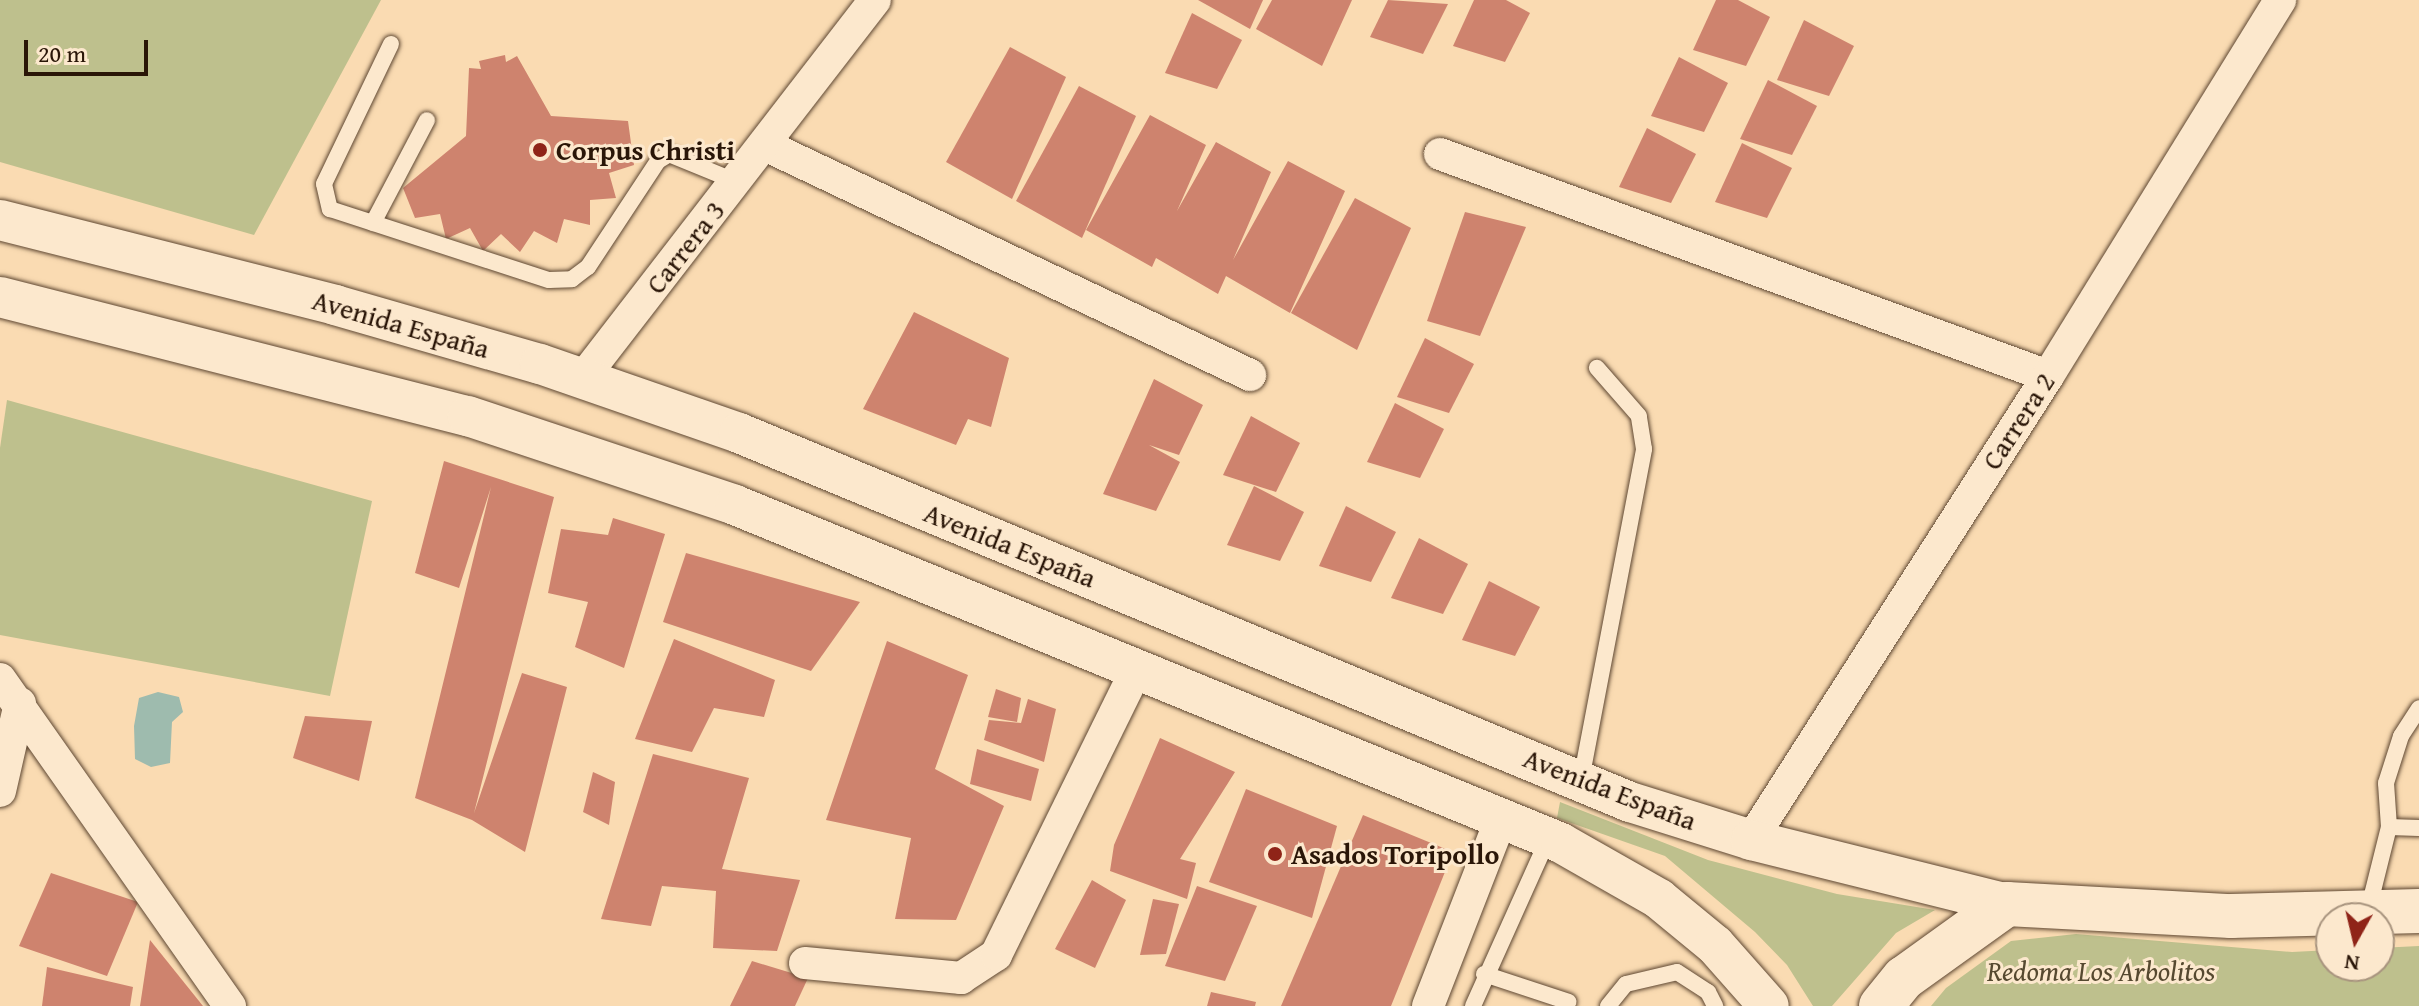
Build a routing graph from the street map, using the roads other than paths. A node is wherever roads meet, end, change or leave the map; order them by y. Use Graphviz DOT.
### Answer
graph roads {
  1 [pos="875,0"];
  2 [pos="2280,0"];
  3 [pos="391,44"];
  4 [pos="427,120"];
  5 [pos="765,145"];
  6 [pos="1440,154"];
  7 [pos="737,182"];
  8 [pos="0,220"];
  9 [pos="373,223"];
  10 [pos="0,297"];
  11 [pos="1597,368"];
  12 [pos="1250,375"];
  13 [pos="2048,376"];
  14 [pos="582,379"];
  15 [pos="1137,669"];
  16 [pos="10,691"];
  17 [pos="2419,708"];
  18 [pos="1581,780"];
  19 [pos="0,791"];
  20 [pos="1502,816"];
  21 [pos="2389,827"];
  22 [pos="2419,828"];
  23 [pos="1549,837"];
  24 [pos="1751,840"];
  25 [pos="2371,902"];
  26 [pos="2007,904"];
  27 [pos="2419,911"];
  28 [pos="2395,912"];
  29 [pos="2315,914"];
  30 [pos="805,963"];
  31 [pos="1484,974"];
  32 [pos="1569,1002"];
  33 [pos="230,1006"];
  34 [pos="1428,1006"];
  35 [pos="1473,1006"];
  36 [pos="1608,1006"];
  37 [pos="1715,1006"];
  38 [pos="1769,1006"];
  39 [pos="1881,1006"];
  1 -- 5 [label="street, Carrera 3"];
  2 -- 13 [label="street, Carrera 2"];
  3 -- 9 [label="lane"];
  4 -- 9 [label="lane"];
  5 -- 7 [label="street, Carrera 3"];
  5 -- 12 [label="street"];
  6 -- 13 [label="street"];
  7 -- 9 [label="lane"];
  7 -- 14 [label="street, Carrera 3"];
  8 -- 14 [label="street, Avenida España"];
  10 -- 15 [label="street"];
  11 -- 18 [label="lane"];
  13 -- 24 [label="street, Carrera 2"];
  14 -- 18 [label="street, Avenida España"];
  15 -- 20 [label="street"];
  15 -- 30 [label="street"];
  16 -- 19 [label="street"];
  16 -- 33 [label="street"];
  17 -- 21 [label="lane"];
  18 -- 24 [label="street, Avenida España"];
  20 -- 23 [label="street"];
  20 -- 34 [label="street"];
  21 -- 22 [label="lane"];
  21 -- 25 [label="lane"];
  23 -- 31 [label="lane"];
  23 -- 38 [label="street"];
  24 -- 26 [label="street, Avenida España"];
  26 -- 29 [label="main road"];
  26 -- 39 [label="main road"];
  27 -- 28 [label="main road"];
  31 -- 32 [label="lane"];
  31 -- 35 [label="lane"];
  36 -- 37 [label="lane"];
}
